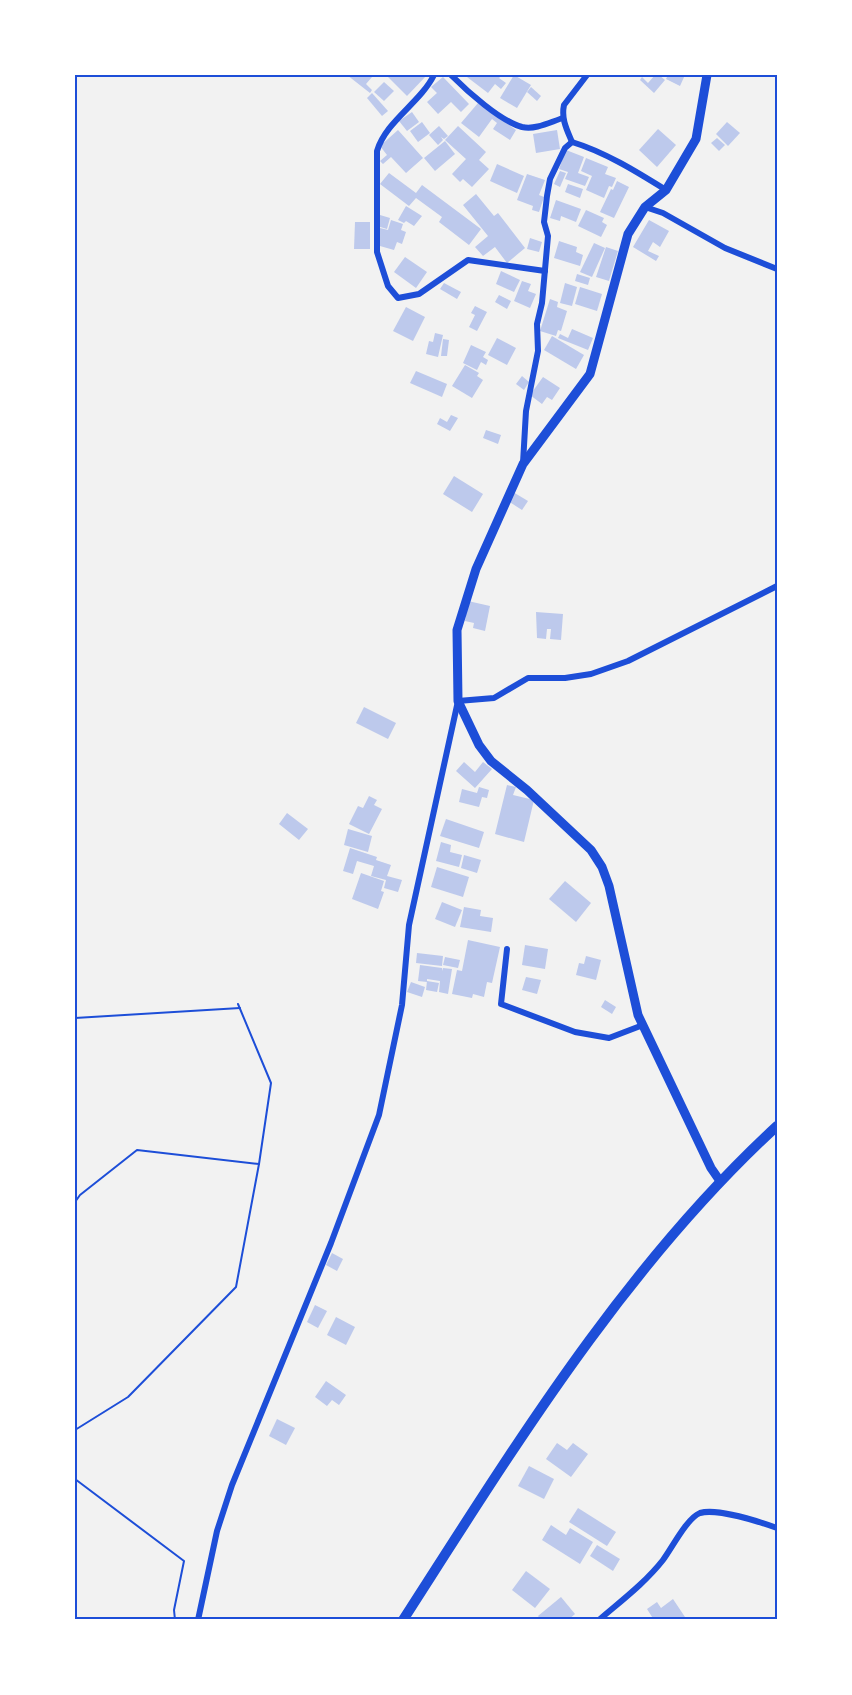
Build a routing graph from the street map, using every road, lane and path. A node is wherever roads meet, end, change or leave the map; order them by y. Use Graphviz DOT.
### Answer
graph roads {
  1 [pos="434,75"];
  2 [pos="451,75"];
  3 [pos="587,75"];
  4 [pos="707,75"];
  5 [pos="563,118"];
  6 [pos="572,142"];
  7 [pos="666,190"];
  8 [pos="645,207"];
  9 [pos="777,269"];
  10 [pos="545,271"];
  11 [pos="523,464"];
  12 [pos="777,586"];
  13 [pos="458,701"];
  14 [pos="507,949"];
  15 [pos="75,1017"];
  16 [pos="643,1025"];
  17 [pos="777,1126"];
  18 [pos="259,1164"];
  19 [pos="720,1181"];
  20 [pos="75,1202"];
  21 [pos="75,1430"];
  22 [pos="75,1479"];
  23 [pos="777,1528"];
  24 [pos="175,1620"];
  25 [pos="198,1620"];
  26 [pos="403,1620"];
  27 [pos="599,1620"];
  1 -- 10 [label="street"];
  2 -- 5 [label="street"];
  3 -- 5 [label="street"];
  4 -- 7 [label="street"];
  5 -- 6 [label="street"];
  6 -- 7 [label="street"];
  6 -- 10 [label="street"];
  7 -- 8 [label="street"];
  8 -- 9 [label="street"];
  8 -- 11 [label="street"];
  10 -- 11 [label="street"];
  11 -- 13 [label="street"];
  12 -- 13 [label="street"];
  13 -- 16 [label="street"];
  13 -- 25 [label="street"];
  14 -- 16 [label="street"];
  15 -- 18 [label="path"];
  16 -- 19 [label="street"];
  17 -- 19 [label="main road"];
  18 -- 20 [label="path"];
  18 -- 21 [label="path"];
  19 -- 26 [label="main road"];
  22 -- 24 [label="path"];
  23 -- 27 [label="street"];
}
